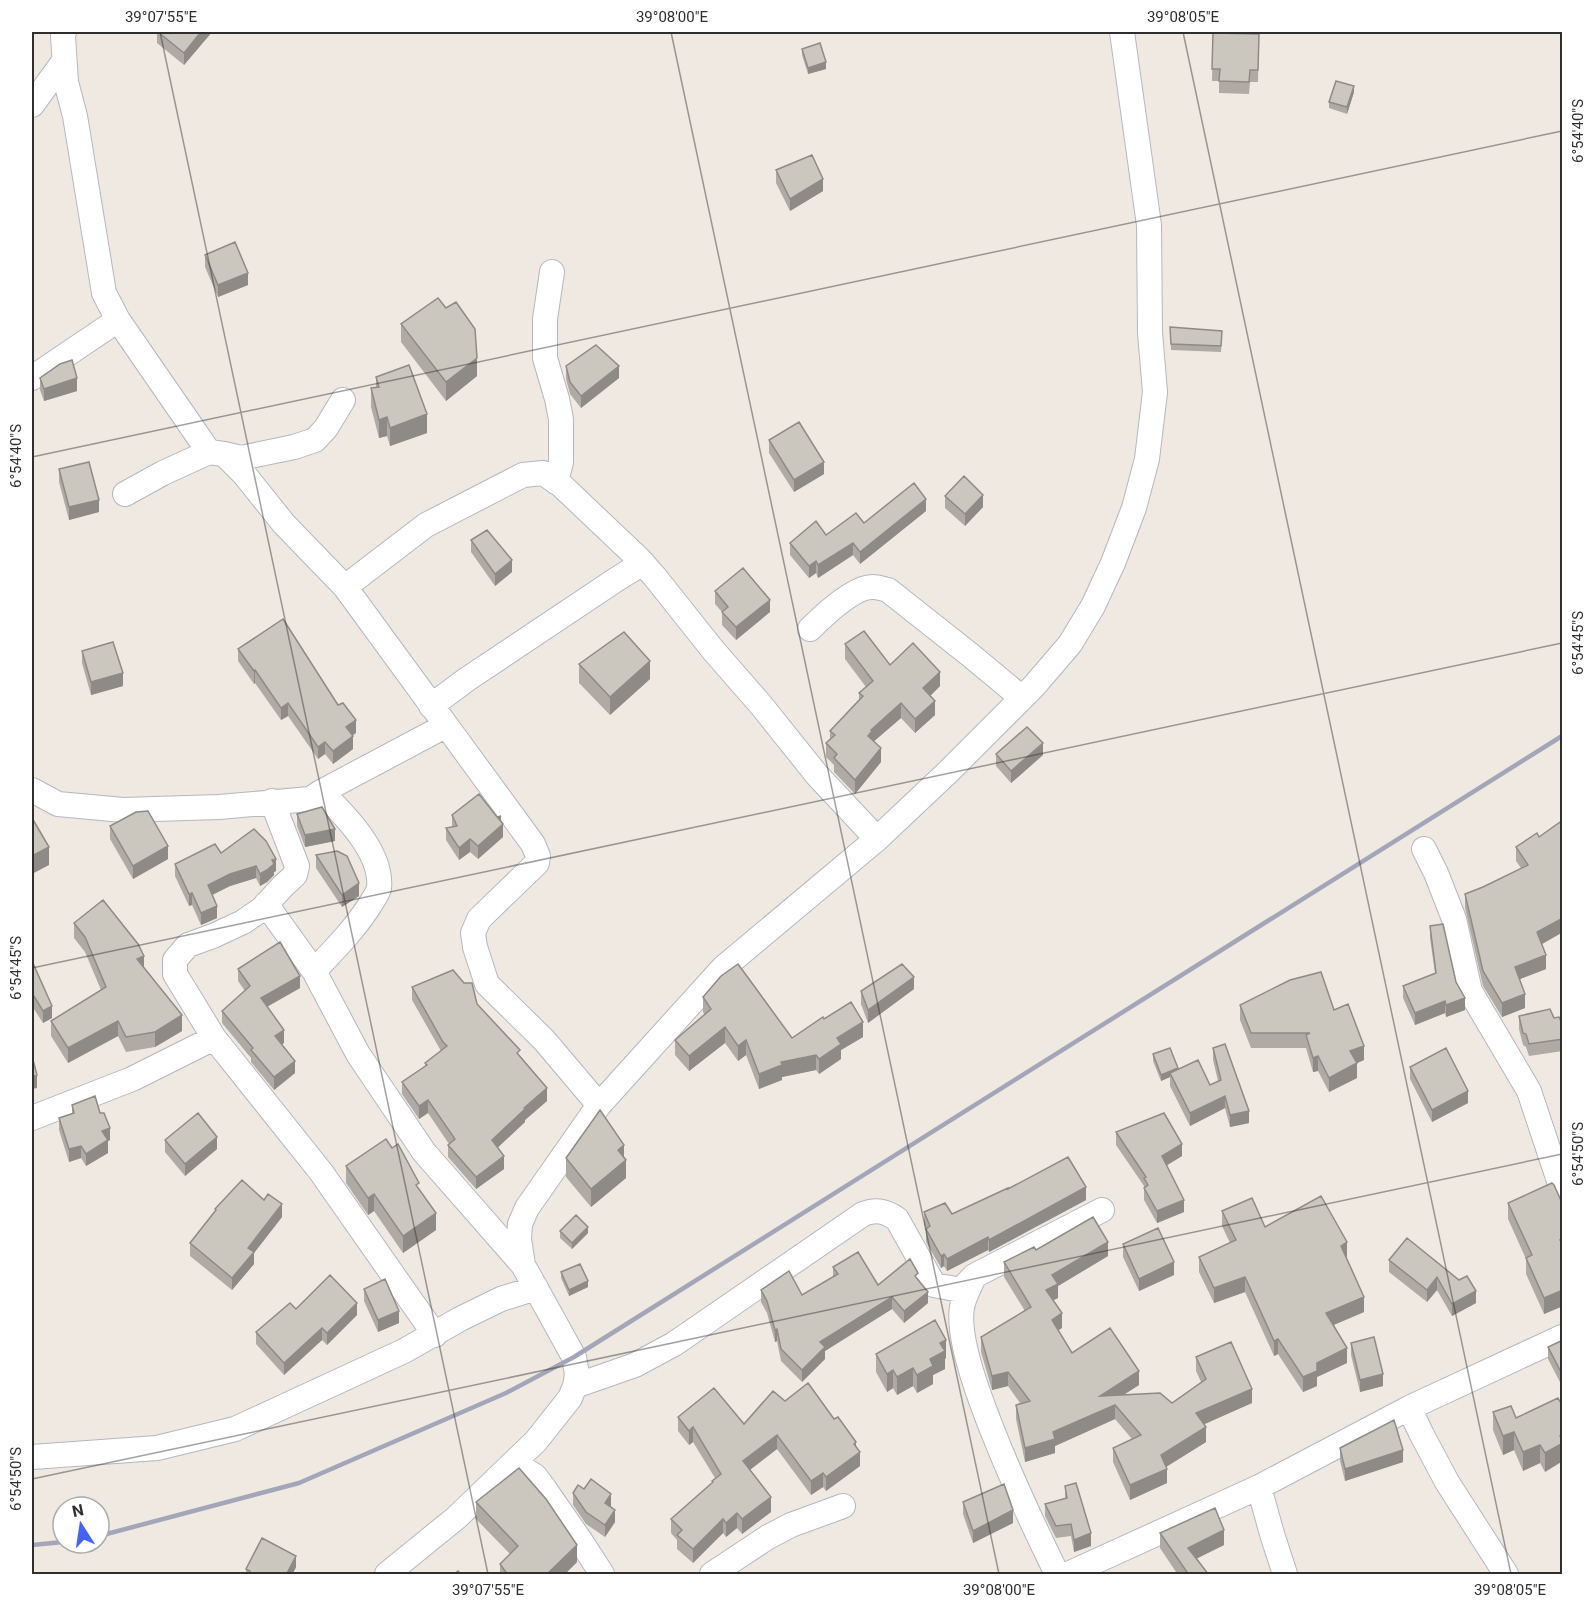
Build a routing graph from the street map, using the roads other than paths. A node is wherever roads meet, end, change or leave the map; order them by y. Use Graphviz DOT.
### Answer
graph roads {
  1 [pos="64,32"];
  2 [pos="1122,32"];
  3 [pos="64,61"];
  4 [pos="32,105"];
  5 [pos="552,272"];
  6 [pos="118,320"];
  7 [pos="32,378"];
  8 [pos="343,400"];
  9 [pos="216,453"];
  10 [pos="556,482"];
  11 [pos="125,494"];
  12 [pos="643,563"];
  13 [pos="345,587"];
  14 [pos="810,629"];
  15 [pos="1022,698"];
  16 [pos="431,706"];
  17 [pos="446,726"];
  18 [pos="32,790"];
  19 [pos="321,792"];
  20 [pos="272,801"];
  21 [pos="877,839"];
  22 [pos="1424,849"];
  23 [pos="266,904"];
  24 [pos="314,971"];
  25 [pos="214,1038"];
  26 [pos="599,1105"];
  27 [pos="32,1118"];
  28 [pos="1563,1190"];
  29 [pos="1102,1210"];
  30 [pos="523,1265"];
  31 [pos="974,1276"];
  32 [pos="536,1288"];
  33 [pos="435,1335"];
  34 [pos="1563,1337"];
  35 [pos="575,1386"];
  36 [pos="1409,1408"];
  37 [pos="32,1457"];
  38 [pos="514,1463"];
  39 [pos="1259,1487"];
  40 [pos="843,1506"];
  41 [pos="387,1575"];
  42 [pos="602,1575"];
  43 [pos="712,1575"];
  44 [pos="1057,1575"];
  45 [pos="1068,1575"];
  46 [pos="1285,1575"];
  47 [pos="1506,1575"];
  1 -- 3 [label="street"];
  2 -- 15 [label="street"];
  3 -- 4 [label="street"];
  3 -- 6 [label="street"];
  5 -- 10 [label="street"];
  6 -- 7 [label="street"];
  6 -- 9 [label="street"];
  8 -- 9 [label="street"];
  9 -- 11 [label="street"];
  9 -- 13 [label="street"];
  10 -- 12 [label="street"];
  10 -- 13 [label="street"];
  12 -- 16 [label="street"];
  12 -- 21 [label="street"];
  13 -- 16 [label="street"];
  14 -- 15 [label="street"];
  15 -- 21 [label="street"];
  16 -- 17 [label="street"];
  17 -- 19 [label="street"];
  17 -- 26 [label="street"];
  18 -- 20 [label="street"];
  19 -- 20 [label="street"];
  19 -- 24 [label="street"];
  20 -- 23 [label="street"];
  21 -- 26 [label="street"];
  22 -- 28 [label="street"];
  23 -- 24 [label="street"];
  23 -- 25 [label="street"];
  24 -- 30 [label="street"];
  25 -- 27 [label="street"];
  25 -- 33 [label="street"];
  26 -- 30 [label="street"];
  29 -- 31 [label="street"];
  30 -- 32 [label="street"];
  31 -- 35 [label="street"];
  31 -- 44 [label="street"];
  32 -- 33 [label="street"];
  32 -- 35 [label="street"];
  33 -- 37 [label="street"];
  34 -- 36 [label="street"];
  35 -- 38 [label="street"];
  36 -- 39 [label="street"];
  36 -- 47 [label="street"];
  38 -- 41 [label="street"];
  38 -- 42 [label="street"];
  39 -- 45 [label="street"];
  39 -- 46 [label="street"];
  40 -- 43 [label="street"];
}
